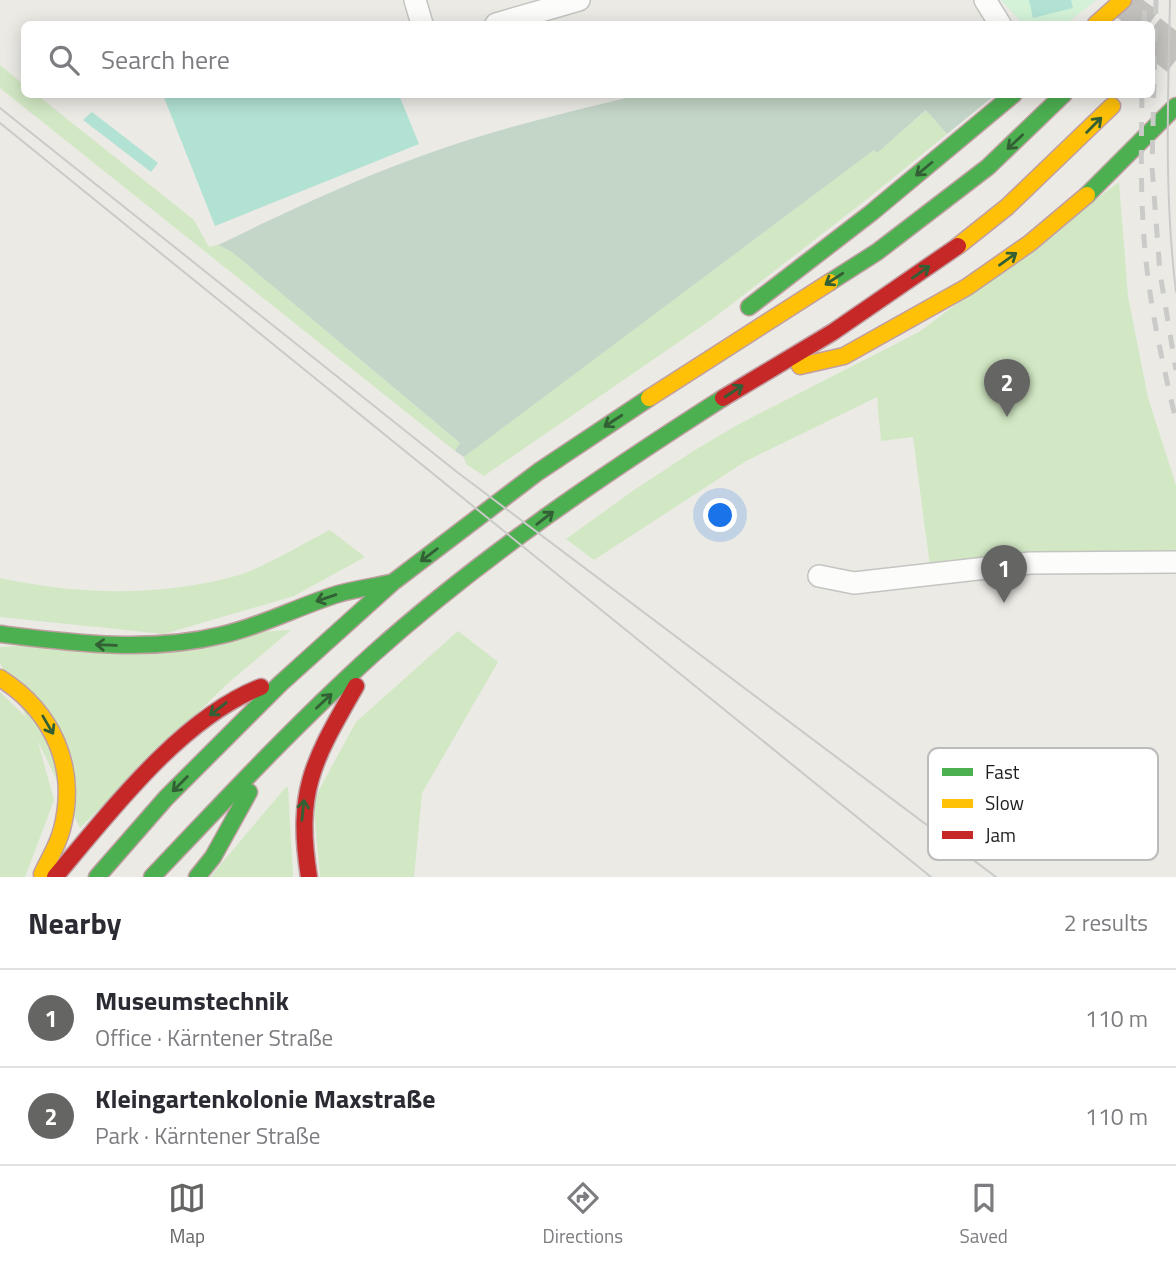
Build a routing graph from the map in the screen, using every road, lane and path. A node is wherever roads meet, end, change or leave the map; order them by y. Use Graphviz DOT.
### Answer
graph roads {
  1 [pos="415,0"];
  2 [pos="985,0"];
  3 [pos="1123,0"];
  4 [pos="565,2"];
  5 [pos="421,21"];
  6 [pos="505,21"];
  7 [pos="998,21"];
  8 [pos="1099,21"];
  9 [pos="1009,98"];
  10 [pos="1060,98"];
  11 [pos="1112,106"];
  12 [pos="1176,106"];
  13 [pos="740,313"];
  14 [pos="712,337"];
  15 [pos="760,374"];
  16 [pos="670,384"];
  17 [pos="1176,562"];
  18 [pos="819,576"];
  19 [pos="392,583"];
  20 [pos="0,634"];
  21 [pos="373,654"];
  22 [pos="0,678"];
  23 [pos="280,684"];
  24 [pos="274,748"];
  25 [pos="41,877"];
  26 [pos="55,877"];
  27 [pos="97,877"];
  28 [pos="152,877"];
  29 [pos="197,877"];
  30 [pos="309,877"];
  1 -- 5 [label="street"];
  2 -- 7 [label="street"];
  3 -- 8 [label="highway"];
  4 -- 6 [label="street"];
  9 -- 13 [label="highway, one-way"];
  10 -- 16 [label="highway, one-way"];
  15 -- 11 [label="highway, one-way"];
  15 -- 12 [label="highway, one-way"];
  14 -- 16 [label="highway"];
  21 -- 15 [label="highway, one-way"];
  16 -- 19 [label="highway, one-way"];
  17 -- 18 [label="street"];
  19 -- 20 [label="highway, one-way"];
  19 -- 23 [label="highway"];
  24 -- 21 [label="highway, one-way"];
  30 -- 21 [label="highway, one-way"];
  22 -- 25 [label="highway, one-way"];
  23 -- 26 [label="highway, one-way"];
  23 -- 27 [label="highway, one-way"];
  24 -- 28 [label="highway"];
  24 -- 29 [label="highway"];
}
